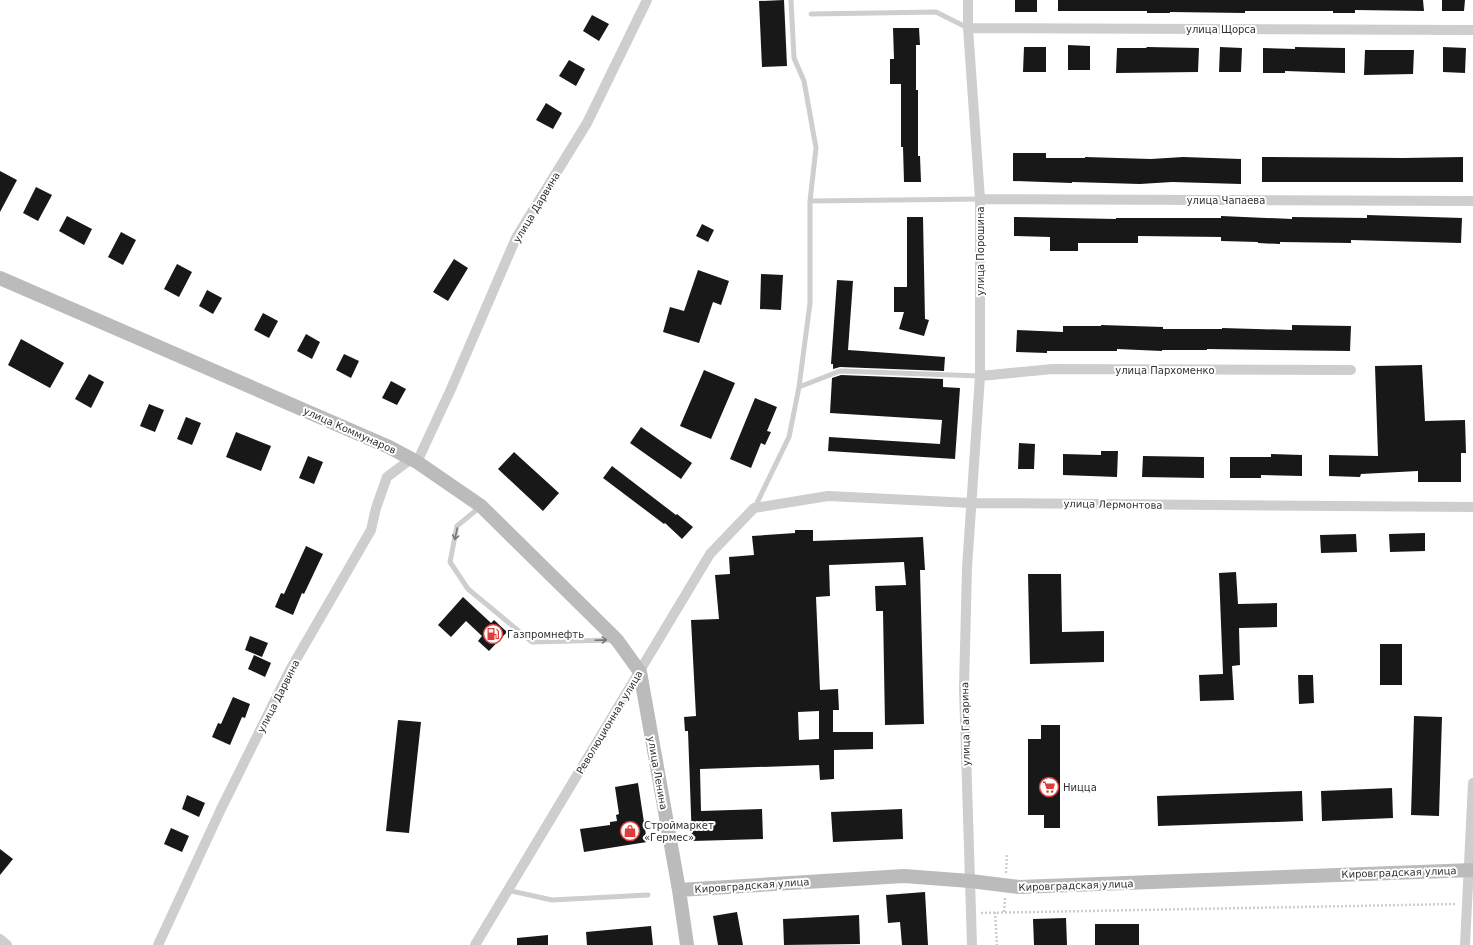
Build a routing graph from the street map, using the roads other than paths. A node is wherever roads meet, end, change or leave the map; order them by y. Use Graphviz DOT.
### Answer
graph roads {
  1 [pos="647,0"];
  2 [pos="791,0"];
  3 [pos="968,0"];
  4 [pos="811,14"];
  5 [pos="968,28"];
  6 [pos="1473,30"];
  7 [pos="980,199"];
  8 [pos="810,201"];
  9 [pos="1473,201"];
  10 [pos="0,278"];
  11 [pos="1352,370"];
  12 [pos="980,376"];
  13 [pos="799,387"];
  14 [pos="414,461"];
  15 [pos="971,503"];
  16 [pos="481,506"];
  17 [pos="1473,507"];
  18 [pos="754,508"];
  19 [pos="617,640"];
  20 [pos="640,672"];
  21 [pos="1473,783"];
  22 [pos="1471,870"];
  23 [pos="970,881"];
  24 [pos="507,890"];
  25 [pos="679,890"];
  26 [pos="648,895"];
  27 [pos="0,939"];
  28 [pos="7,945"];
  29 [pos="158,945"];
  30 [pos="475,945"];
  31 [pos="687,945"];
  32 [pos="972,945"];
  33 [pos="1465,945"];
  1 -- 14 [label="street, улица Дарвина"];
  2 -- 8 [label="lane"];
  3 -- 5 [label="street, улица Порошина"];
  4 -- 5 [label="lane"];
  5 -- 6 [label="street, улица Щорса"];
  5 -- 7 [label="street, улица Порошина"];
  7 -- 8 [label="lane"];
  7 -- 9 [label="street, улица Чапаева"];
  7 -- 12 [label="street, улица Порошина"];
  8 -- 13 [label="lane"];
  10 -- 14 [label="main road, улица Коммунаров"];
  11 -- 12 [label="street, улица Пархоменко"];
  12 -- 13 [label="lane"];
  12 -- 15 [label="street, улица Порошина"];
  13 -- 18 [label="lane"];
  14 -- 16 [label="main road, улица Коммунаров"];
  14 -- 29 [label="street, улица Дарвина"];
  15 -- 17 [label="street, улица Лермонтова"];
  15 -- 18 [label="street, улица Лермонтова"];
  15 -- 23 [label="street, улица Гагарина"];
  16 -- 19 [label="main road, улица Коммунаров"];
  16 -- 19 [label="lane, one-way"];
  18 -- 20 [label="street, Революционная улица"];
  19 -- 20 [label="main road, улица Коммунаров"];
  20 -- 24 [label="street, Революционная улица"];
  20 -- 25 [label="main road, улица Ленина"];
  21 -- 22 [label="street"];
  22 -- 23 [label="main road, Кировградская улица"];
  22 -- 33 [label="street"];
  23 -- 25 [label="main road, Кировградская улица"];
  23 -- 32 [label="street, улица Гагарина"];
  24 -- 26 [label="lane"];
  24 -- 30 [label="street, Революционная улица"];
  25 -- 31 [label="main road, улица Ленина"];
  27 -- 28 [label="street"];
}
